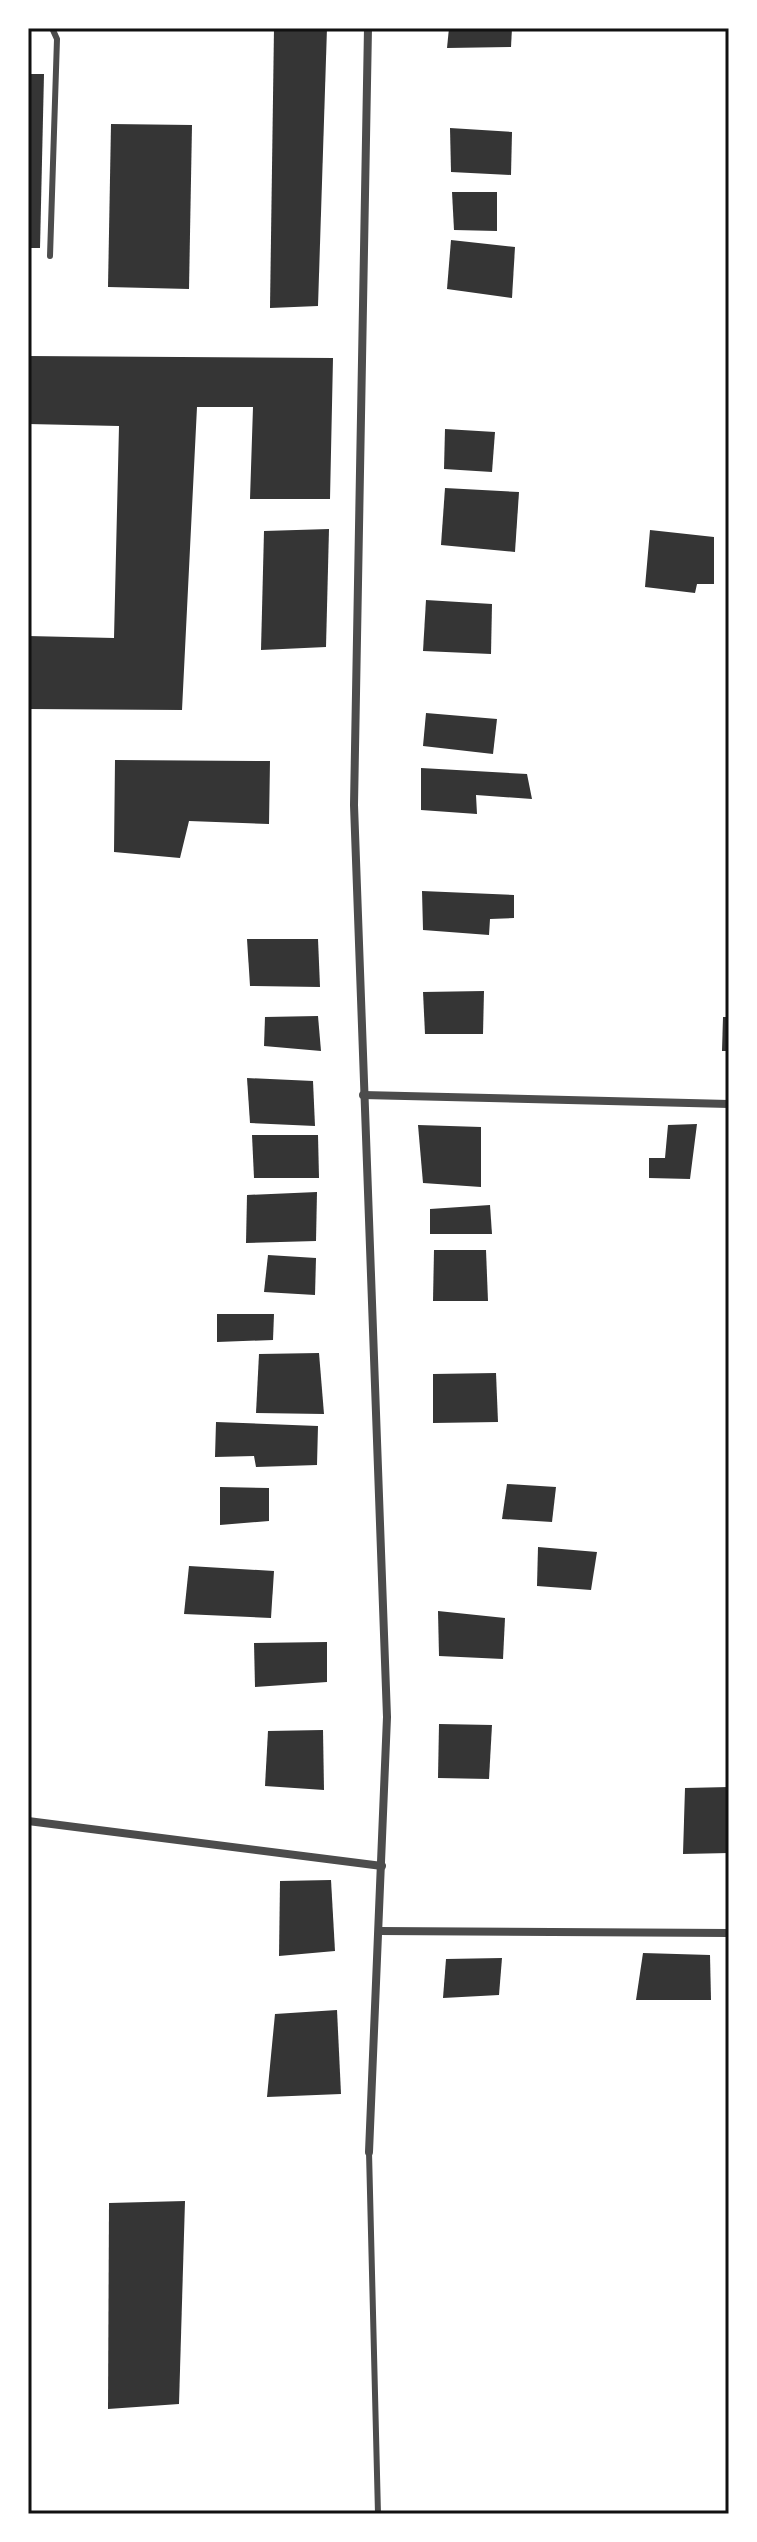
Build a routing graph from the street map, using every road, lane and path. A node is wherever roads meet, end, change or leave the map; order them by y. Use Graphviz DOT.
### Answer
graph roads {
  1 [pos="52,28"];
  2 [pos="368,28"];
  3 [pos="50,256"];
  4 [pos="363,1095"];
  5 [pos="729,1104"];
  6 [pos="28,1821"];
  7 [pos="382,1866"];
  8 [pos="379,1931"];
  9 [pos="729,1933"];
  10 [pos="369,2152"];
  11 [pos="378,2514"];
  1 -- 3 [label="lane"];
  2 -- 4 [label="street"];
  4 -- 5 [label="street"];
  4 -- 7 [label="street"];
  6 -- 7 [label="street"];
  7 -- 8 [label="street"];
  8 -- 9 [label="street"];
  8 -- 10 [label="street"];
  10 -- 11 [label="lane"];
}
